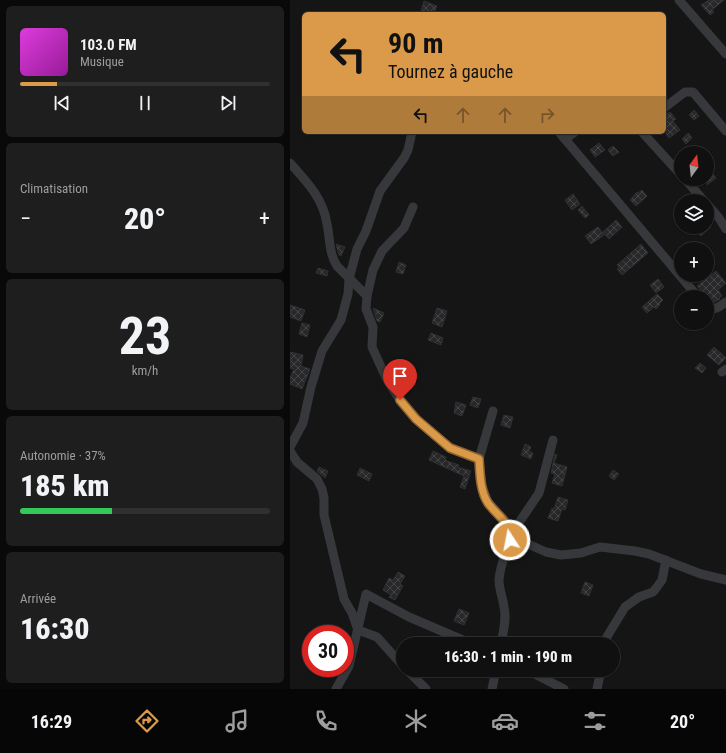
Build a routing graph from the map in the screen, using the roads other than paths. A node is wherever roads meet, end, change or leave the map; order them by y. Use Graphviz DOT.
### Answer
graph roads {
  1 [pos="679,0"];
  2 [pos="726,54"];
  3 [pos="666,106"];
  4 [pos="726,131"];
  5 [pos="412,134"];
  6 [pos="644,134"];
  7 [pos="562,135"];
  8 [pos="290,163"];
  9 [pos="674,167"];
  10 [pos="690,186"];
  11 [pos="698,194"];
  12 [pos="413,207"];
  13 [pos="714,212"];
  14 [pos="726,229"];
  15 [pos="349,279"];
  16 [pos="692,290"];
  17 [pos="367,296"];
  18 [pos="726,302"];
  19 [pos="714,309"];
  20 [pos="493,411"];
  21 [pos="553,440"];
  22 [pos="290,447"];
  23 [pos="290,451"];
  24 [pos="479,459"];
  25 [pos="511,537"];
  26 [pos="666,560"];
  27 [pos="726,580"];
  28 [pos="358,630"];
  29 [pos="456,637"];
  30 [pos="501,637"];
  31 [pos="607,637"];
  32 [pos="396,658"];
  33 [pos="414,677"];
  34 [pos="495,677"];
  35 [pos="541,677"];
  36 [pos="600,677"];
  37 [pos="336,689"];
  38 [pos="426,689"];
  39 [pos="492,689"];
  40 [pos="564,689"];
  41 [pos="597,689"];
  1 -- 2 [label="street"];
  3 -- 4 [label="street"];
  5 -- 15 [label="street"];
  6 -- 9 [label="street"];
  7 -- 16 [label="street"];
  8 -- 15 [label="street"];
  10 -- 11 [label="street"];
  12 -- 17 [label="street"];
  13 -- 14 [label="street"];
  15 -- 17 [label="street"];
  15 -- 22 [label="street"];
  17 -- 24 [label="street"];
  18 -- 19 [label="street"];
  20 -- 24 [label="street"];
  21 -- 25 [label="street"];
  23 -- 28 [label="street"];
  24 -- 25 [label="street"];
  25 -- 26 [label="street"];
  25 -- 30 [label="street"];
  26 -- 27 [label="street"];
  26 -- 31 [label="street"];
  28 -- 29 [label="street"];
  28 -- 32 [label="street"];
  28 -- 37 [label="street"];
  33 -- 38 [label="street"];
  34 -- 39 [label="street"];
  35 -- 40 [label="street"];
  36 -- 41 [label="street"];
}
